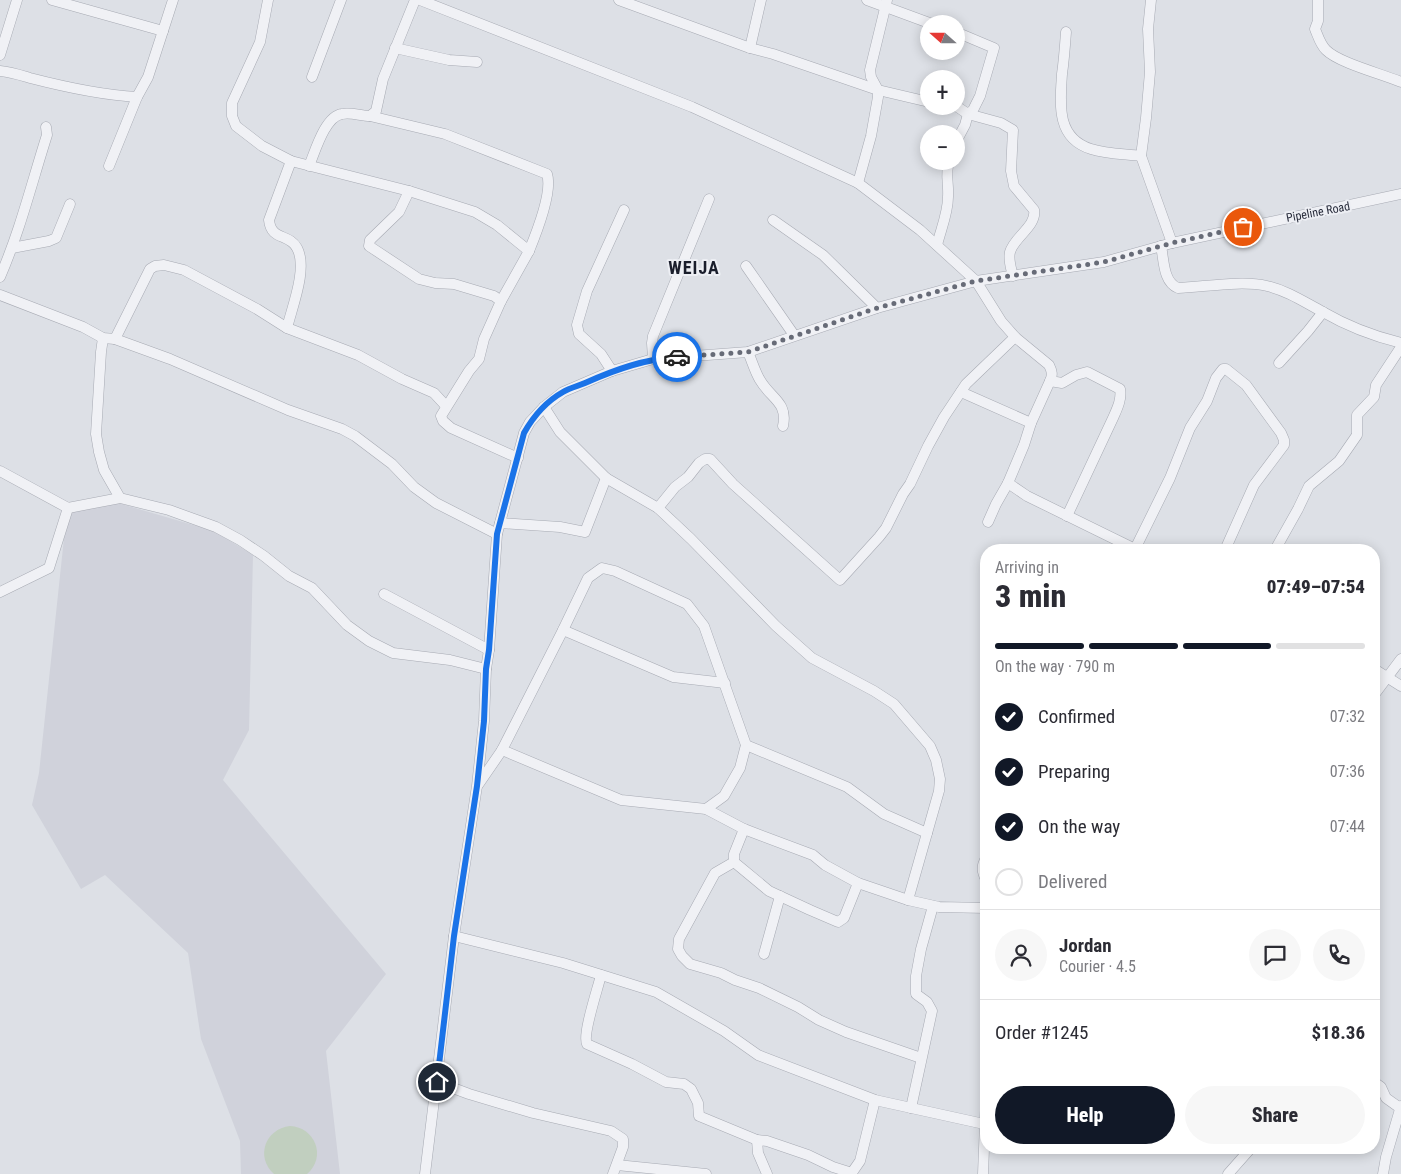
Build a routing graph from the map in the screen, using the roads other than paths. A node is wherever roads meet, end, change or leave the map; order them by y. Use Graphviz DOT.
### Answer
graph roads {
  1 [pos="17,0"];
  2 [pos="52,0"];
  3 [pos="173,0"];
  4 [pos="268,0"];
  5 [pos="341,0"];
  6 [pos="415,0"];
  7 [pos="619,0"];
  8 [pos="761,0"];
  9 [pos="867,0"];
  10 [pos="1152,0"];
  11 [pos="1318,0"];
  12 [pos="425,1"];
  13 [pos="886,3"];
  14 [pos="920,19"];
  15 [pos="163,31"];
  16 [pos="1066,32"];
  17 [pos="965,36"];
  18 [pos="395,48"];
  19 [pos="750,48"];
  20 [pos="0,55"];
  21 [pos="477,62"];
  22 [pos="0,71"];
  23 [pos="312,77"];
  24 [pos="1401,82"];
  25 [pos="878,90"];
  26 [pos="137,97"];
  27 [pos="920,100"];
  28 [pos="965,112"];
  29 [pos="968,114"];
  30 [pos="370,116"];
  31 [pos="46,127"];
  32 [pos="965,127"];
  33 [pos="1141,156"];
  34 [pos="291,161"];
  35 [pos="110,166"];
  36 [pos="309,166"];
  37 [pos="947,170"];
  38 [pos="858,183"];
  39 [pos="409,191"];
  40 [pos="1401,194"];
  41 [pos="708,199"];
  42 [pos="70,204"];
  43 [pos="624,210"];
  44 [pos="774,220"];
  45 [pos="1172,243"];
  46 [pos="938,245"];
  47 [pos="1161,246"];
  48 [pos="12,248"];
  49 [pos="529,251"];
  50 [pos="746,266"];
  51 [pos="1013,276"];
  52 [pos="0,277"];
  53 [pos="976,281"];
  54 [pos="0,296"];
  55 [pos="501,301"];
  56 [pos="877,308"];
  57 [pos="1323,312"];
  58 [pos="287,328"];
  59 [pos="794,336"];
  60 [pos="1015,337"];
  61 [pos="103,338"];
  62 [pos="115,339"];
  63 [pos="1401,343"];
  64 [pos="1401,347"];
  65 [pos="748,352"];
  66 [pos="653,359"];
  67 [pos="1279,363"];
  68 [pos="612,371"];
  69 [pos="1050,381"];
  70 [pos="961,392"];
  71 [pos="446,406"];
  72 [pos="544,407"];
  73 [pos="1030,423"];
  74 [pos="783,426"];
  75 [pos="518,458"];
  76 [pos="0,471"];
  77 [pos="606,478"];
  78 [pos="1008,483"];
  79 [pos="120,498"];
  80 [pos="68,508"];
  81 [pos="658,508"];
  82 [pos="1067,516"];
  83 [pos="988,522"];
  84 [pos="500,523"];
  85 [pos="497,534"];
  86 [pos="1116,544"];
  87 [pos="1138,544"];
  88 [pos="1228,544"];
  89 [pos="1278,544"];
  90 [pos="0,592"];
  91 [pos="384,594"];
  92 [pos="563,630"];
  93 [pos="489,650"];
  94 [pos="1401,659"];
  95 [pos="486,669"];
  96 [pos="1380,673"];
  97 [pos="1387,678"];
  98 [pos="725,683"];
  99 [pos="1401,686"];
  100 [pos="1380,687"];
  101 [pos="746,745"];
  102 [pos="502,750"];
  103 [pos="477,786"];
  104 [pos="706,809"];
  105 [pos="744,829"];
  106 [pos="927,833"];
  107 [pos="734,862"];
  108 [pos="858,883"];
  109 [pos="780,896"];
  110 [pos="908,900"];
  111 [pos="933,906"];
  112 [pos="980,908"];
  113 [pos="454,936"];
  114 [pos="764,954"];
  115 [pos="601,975"];
  116 [pos="922,1058"];
  117 [pos="437,1082"];
  118 [pos="1380,1086"];
  119 [pos="875,1100"];
  120 [pos="1401,1107"];
  121 [pos="911,1108"];
  122 [pos="980,1123"];
  123 [pos="757,1140"];
  124 [pos="983,1154"];
  125 [pos="1246,1154"];
  126 [pos="615,1169"];
  127 [pos="852,1173"];
  128 [pos="425,1174"];
  129 [pos="706,1174"];
  130 [pos="767,1174"];
  131 [pos="983,1174"];
  132 [pos="1228,1174"];
  133 [pos="1384,1174"];
  1 -- 20 [label="street"];
  2 -- 15 [label="street"];
  3 -- 15 [label="street"];
  4 -- 34 [label="street"];
  5 -- 23 [label="street"];
  6 -- 18 [label="street"];
  7 -- 19 [label="street"];
  8 -- 19 [label="street"];
  9 -- 13 [label="street"];
  10 -- 33 [label="street"];
  11 -- 24 [label="street"];
  12 -- 38 [label="street"];
  13 -- 14 [label="street"];
  13 -- 25 [label="street"];
  15 -- 26 [label="street"];
  16 -- 33 [label="street"];
  17 -- 29 [label="street"];
  18 -- 21 [label="street"];
  18 -- 30 [label="street"];
  19 -- 25 [label="street"];
  22 -- 26 [label="street"];
  25 -- 27 [label="street"];
  25 -- 38 [label="street"];
  26 -- 35 [label="street"];
  28 -- 29 [label="street"];
  29 -- 32 [label="street"];
  29 -- 51 [label="street"];
  30 -- 36 [label="street"];
  30 -- 49 [label="street"];
  31 -- 48 [label="street"];
  33 -- 45 [label="street"];
  34 -- 36 [label="street"];
  34 -- 58 [label="street"];
  36 -- 39 [label="street"];
  37 -- 46 [label="street"];
  38 -- 46 [label="street"];
  39 -- 49 [label="street"];
  39 -- 55 [label="street"];
  40 -- 45 [label="street, Pipeline Road"];
  41 -- 66 [label="street"];
  42 -- 48 [label="street"];
  43 -- 68 [label="street"];
  44 -- 56 [label="street"];
  45 -- 47 [label="street, Pipeline Road"];
  46 -- 53 [label="street"];
  47 -- 51 [label="street, Pipeline Road"];
  47 -- 57 [label="street"];
  48 -- 52 [label="street"];
  49 -- 55 [label="street"];
  50 -- 59 [label="street"];
  51 -- 53 [label="street, Pipeline Road"];
  53 -- 56 [label="street, Pipeline Road"];
  53 -- 60 [label="street"];
  54 -- 61 [label="street"];
  55 -- 71 [label="street"];
  56 -- 59 [label="street, Pipeline Road"];
  57 -- 63 [label="street"];
  57 -- 67 [label="street"];
  58 -- 62 [label="street"];
  58 -- 71 [label="street"];
  59 -- 65 [label="street, Pipeline Road"];
  60 -- 69 [label="street"];
  60 -- 70 [label="street"];
  61 -- 62 [label="street"];
  61 -- 79 [label="street"];
  62 -- 85 [label="street"];
  64 -- 89 [label="street"];
  65 -- 66 [label="street, Pipeline Road"];
  65 -- 74 [label="street"];
  66 -- 68 [label="street, Pipeline Road"];
  68 -- 72 [label="street, Pipeline Road"];
  69 -- 73 [label="street"];
  69 -- 82 [label="street"];
  70 -- 73 [label="street"];
  70 -- 81 [label="street"];
  71 -- 75 [label="street"];
  72 -- 75 [label="street, Pipeline Road"];
  72 -- 77 [label="street"];
  73 -- 78 [label="street"];
  75 -- 84 [label="street, Pipeline Road"];
  76 -- 80 [label="street"];
  77 -- 81 [label="street"];
  77 -- 84 [label="street"];
  78 -- 82 [label="street"];
  78 -- 83 [label="street"];
  79 -- 80 [label="street"];
  79 -- 95 [label="street"];
  80 -- 90 [label="street"];
  81 -- 106 [label="street"];
  82 -- 86 [label="street"];
  84 -- 85 [label="street, Pipeline Road"];
  85 -- 93 [label="street, Pipeline Road"];
  87 -- 88 [label="street"];
  91 -- 93 [label="street"];
  92 -- 98 [label="street"];
  92 -- 98 [label="street"];
  92 -- 102 [label="street"];
  93 -- 95 [label="street, Pipeline Road"];
  94 -- 97 [label="street"];
  95 -- 103 [label="street, Pipeline Road"];
  96 -- 97 [label="street"];
  97 -- 99 [label="street"];
  97 -- 100 [label="street"];
  98 -- 101 [label="street"];
  101 -- 104 [label="street"];
  101 -- 106 [label="street"];
  102 -- 103 [label="street"];
  102 -- 104 [label="street"];
  103 -- 113 [label="street, Pipeline Road"];
  104 -- 105 [label="street"];
  105 -- 107 [label="street"];
  105 -- 108 [label="street"];
  106 -- 110 [label="street"];
  107 -- 109 [label="street"];
  107 -- 116 [label="street"];
  108 -- 109 [label="street"];
  108 -- 110 [label="street"];
  109 -- 114 [label="street"];
  110 -- 111 [label="street"];
  111 -- 112 [label="street"];
  111 -- 116 [label="street"];
  113 -- 115 [label="street"];
  113 -- 117 [label="street, Pipeline Road"];
  115 -- 119 [label="street"];
  115 -- 123 [label="street"];
  116 -- 121 [label="street"];
  117 -- 126 [label="street"];
  117 -- 128 [label="street, Pipeline Road"];
  118 -- 120 [label="street"];
  119 -- 121 [label="street"];
  119 -- 127 [label="street"];
  120 -- 133 [label="street"];
  121 -- 122 [label="street"];
  123 -- 127 [label="street"];
  123 -- 130 [label="street"];
  124 -- 131 [label="street"];
  125 -- 132 [label="street"];
  126 -- 129 [label="street"];
}
